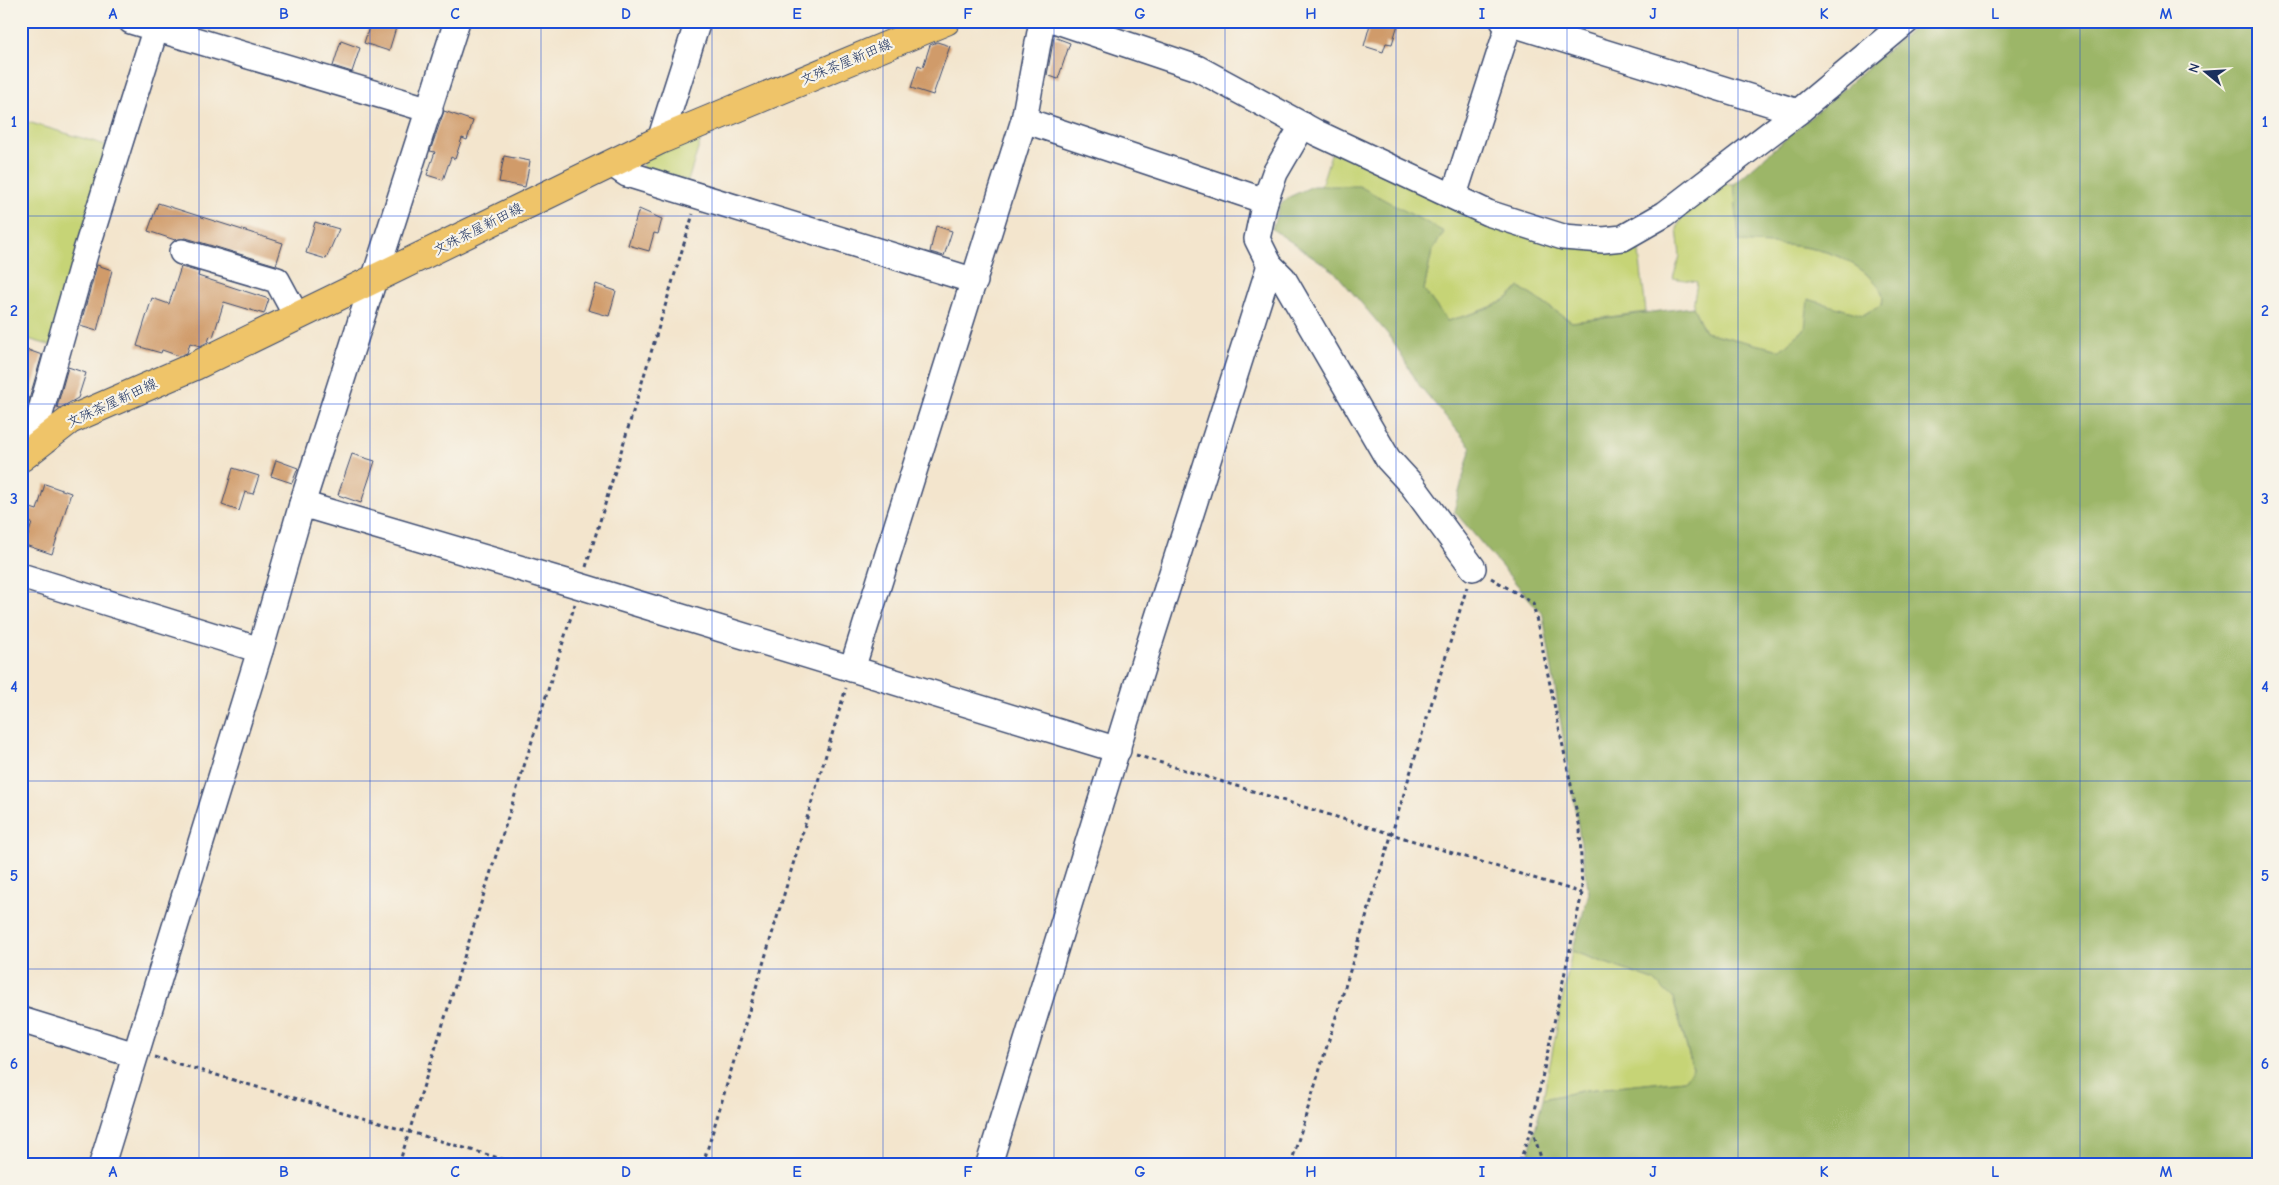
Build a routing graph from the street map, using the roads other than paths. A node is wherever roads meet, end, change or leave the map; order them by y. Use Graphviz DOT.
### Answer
graph roads {
  1 [pos="131,21"];
  2 [pos="457,21"];
  3 [pos="698,21"];
  4 [pos="946,21"];
  5 [pos="1042,21"];
  6 [pos="1058,21"];
  7 [pos="1907,21"];
  8 [pos="1507,22"];
  9 [pos="157,25"];
  10 [pos="430,110"];
  11 [pos="1798,112"];
  12 [pos="1024,120"];
  13 [pos="1303,125"];
  14 [pos="660,140"];
  15 [pos="612,164"];
  16 [pos="1454,196"];
  17 [pos="1265,201"];
  18 [pos="182,252"];
  19 [pos="1270,265"];
  20 [pos="374,281"];
  21 [pos="975,281"];
  22 [pos="297,317"];
  23 [pos="25,456"];
  24 [pos="302,504"];
  25 [pos="1473,568"];
  26 [pos="21,576"];
  27 [pos="260,650"];
  28 [pos="852,669"];
  29 [pos="1118,750"];
  30 [pos="21,1020"];
  31 [pos="134,1055"];
  32 [pos="102,1164"];
  33 [pos="989,1164"];
  1 -- 9 [label="street"];
  2 -- 10 [label="street"];
  3 -- 14 [label="street"];
  4 -- 14 [label="main road, 文殊茶屋新田線"];
  5 -- 12 [label="street"];
  6 -- 13 [label="street"];
  7 -- 11 [label="street"];
  8 -- 11 [label="street"];
  8 -- 16 [label="street"];
  9 -- 10 [label="street"];
  9 -- 23 [label="street"];
  10 -- 20 [label="street"];
  11 -- 16 [label="street"];
  12 -- 17 [label="street"];
  12 -- 21 [label="street"];
  13 -- 16 [label="street"];
  13 -- 17 [label="street"];
  14 -- 15 [label="main road, 文殊茶屋新田線"];
  15 -- 20 [label="main road, 文殊茶屋新田線"];
  15 -- 21 [label="street"];
  17 -- 19 [label="street"];
  18 -- 22 [label="street"];
  19 -- 25 [label="street"];
  19 -- 29 [label="street"];
  20 -- 22 [label="main road, 文殊茶屋新田線"];
  20 -- 24 [label="street"];
  21 -- 28 [label="street"];
  22 -- 23 [label="main road, 文殊茶屋新田線"];
  24 -- 27 [label="street"];
  24 -- 28 [label="street"];
  26 -- 27 [label="street"];
  27 -- 31 [label="street"];
  28 -- 29 [label="street"];
  29 -- 33 [label="street"];
  30 -- 31 [label="street"];
  31 -- 32 [label="street"];
}
